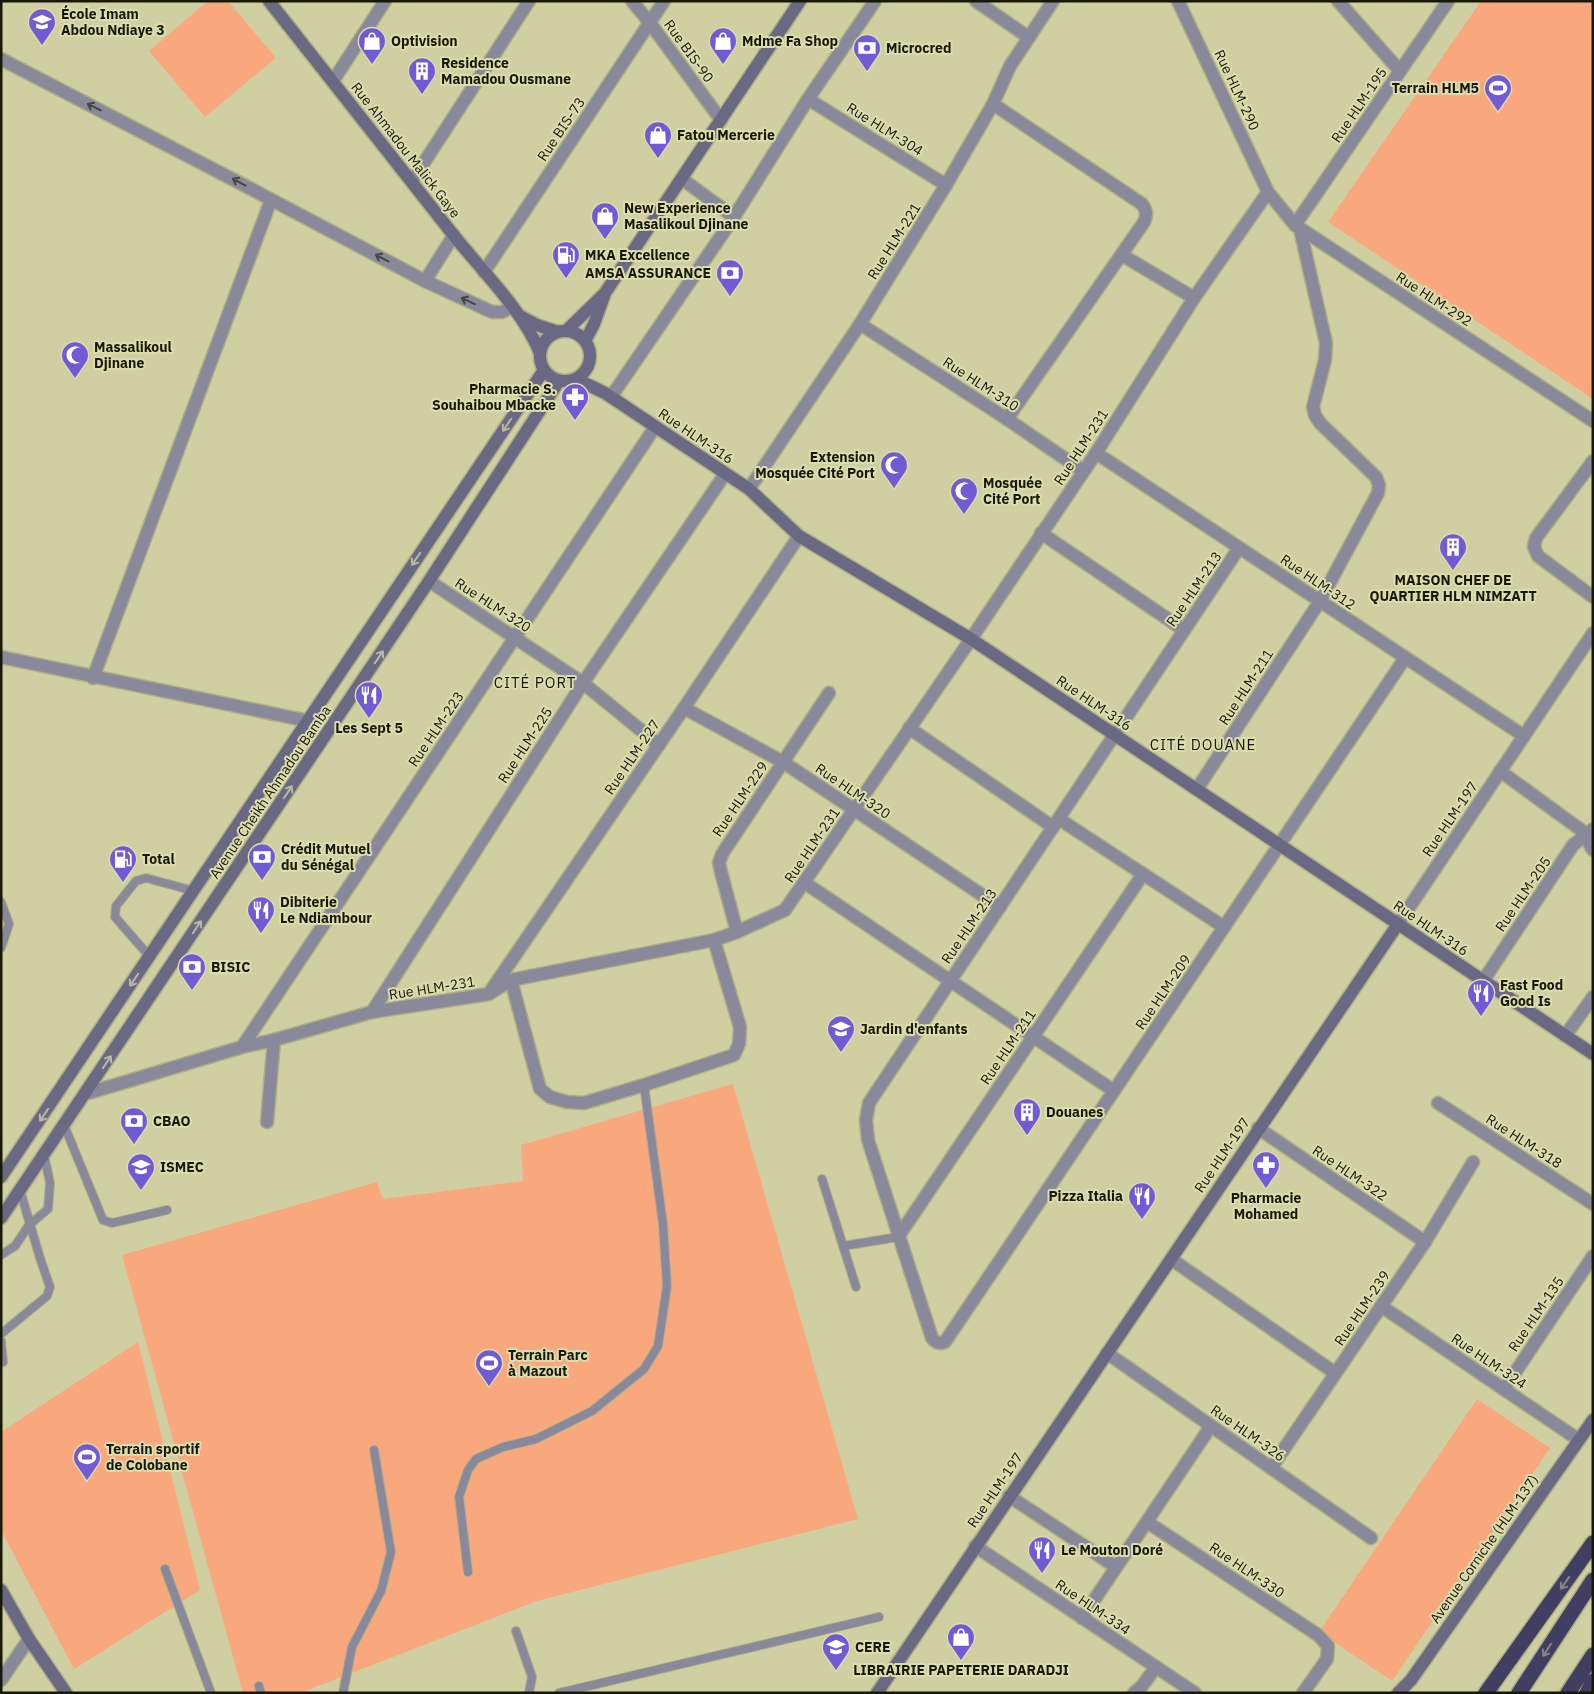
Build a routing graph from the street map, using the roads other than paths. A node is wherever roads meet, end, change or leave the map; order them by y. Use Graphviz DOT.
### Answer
graph roads {
  1 [pos="269,1"];
  2 [pos="385,1"];
  3 [pos="529,1"];
  4 [pos="632,1"];
  5 [pos="664,1"];
  6 [pos="800,1"];
  7 [pos="875,1"];
  8 [pos="976,1"];
  9 [pos="1053,1"];
  10 [pos="1178,1"];
  11 [pos="1338,1"];
  12 [pos="1448,1"];
  13 [pos="650,23"];
  14 [pos="1028,37"];
  15 [pos="1,59"];
  16 [pos="1400,71"];
  17 [pos="333,82"];
  18 [pos="808,99"];
  19 [pos="993,104"];
  20 [pos="721,120"];
  21 [pos="682,179"];
  22 [pos="412,181"];
  23 [pos="946,185"];
  24 [pos="1268,192"];
  25 [pos="271,200"];
  26 [pos="734,217"];
  27 [pos="1297,227"];
  28 [pos="454,235"];
  29 [pos="1122,255"];
  30 [pos="484,272"];
  31 [pos="425,281"];
  32 [pos="605,293"];
  33 [pos="1194,298"];
  34 [pos="516,312"];
  35 [pos="860,324"];
  36 [pos="562,332"];
  37 [pos="585,342"];
  38 [pos="540,353"];
  39 [pos="544,370"];
  40 [pos="587,370"];
  41 [pos="576,379"];
  42 [pos="559,381"];
  43 [pos="608,395"];
  44 [pos="1007,419"];
  45 [pos="1593,421"];
  46 [pos="655,426"];
  47 [pos="1096,453"];
  48 [pos="1593,461"];
  49 [pos="1084,471"];
  50 [pos="725,474"];
  51 [pos="749,490"];
  52 [pos="1041,534"];
  53 [pos="799,536"];
  54 [pos="1239,548"];
  55 [pos="429,582"];
  56 [pos="1593,597"];
  57 [pos="1320,601"];
  58 [pos="1184,630"];
  59 [pos="1593,633"];
  60 [pos="514,638"];
  61 [pos="971,638"];
  62 [pos="1,657"];
  63 [pos="1405,658"];
  64 [pos="94,678"];
  65 [pos="583,683"];
  66 [pos="829,693"];
  67 [pos="684,708"];
  68 [pos="308,722"];
  69 [pos="909,728"];
  70 [pos="1115,735"];
  71 [pos="1524,736"];
  72 [pos="659,745"];
  73 [pos="783,762"];
  74 [pos="1500,771"];
  75 [pos="1197,790"];
  76 [pos="854,810"];
  77 [pos="1056,823"];
  78 [pos="1589,832"];
  79 [pos="1280,845"];
  80 [pos="1593,850"];
  81 [pos="1143,874"];
  82 [pos="805,883"];
  83 [pos="194,890"];
  84 [pos="1,902"];
  85 [pos="1000,907"];
  86 [pos="1398,924"];
  87 [pos="1224,927"];
  88 [pos="738,932"];
  89 [pos="714,940"];
  90 [pos="1,948"];
  91 [pos="150,956"];
  92 [pos="511,980"];
  93 [pos="950,981"];
  94 [pos="1483,981"];
  95 [pos="488,994"];
  96 [pos="1593,997"];
  97 [pos="372,1012"];
  98 [pos="1565,1036"];
  99 [pos="1033,1037"];
  100 [pos="274,1040"];
  101 [pos="242,1047"];
  102 [pos="1593,1054"];
  103 [pos="644,1086"];
  104 [pos="1114,1091"];
  105 [pos="85,1094"];
  106 [pos="1438,1103"];
  107 [pos="267,1122"];
  108 [pos="64,1125"];
  109 [pos="1258,1128"];
  110 [pos="44,1155"];
  111 [pos="1473,1162"];
  112 [pos="1,1178"];
  113 [pos="822,1179"];
  114 [pos="20,1190"];
  115 [pos="1593,1204"];
  116 [pos="167,1210"];
  117 [pos="1,1218"];
  118 [pos="30,1225"];
  119 [pos="898,1236"];
  120 [pos="1425,1242"];
  121 [pos="843,1246"];
  122 [pos="1,1255"];
  123 [pos="1593,1256"];
  124 [pos="1170,1259"];
  125 [pos="856,1287"];
  126 [pos="1381,1306"];
  127 [pos="1,1334"];
  128 [pos="1,1341"];
  129 [pos="945,1342"];
  130 [pos="1107,1353"];
  131 [pos="3,1362"];
  132 [pos="1335,1373"];
  133 [pos="1504,1389"];
  134 [pos="1593,1420"];
  135 [pos="1211,1426"];
  136 [pos="1580,1440"];
  137 [pos="374,1450"];
  138 [pos="1271,1468"];
  139 [pos="1009,1496"];
  140 [pos="1147,1522"];
  141 [pos="1371,1538"];
  142 [pos="1593,1543"];
  143 [pos="975,1546"];
  144 [pos="1116,1567"];
  145 [pos="165,1569"];
  146 [pos="468,1572"];
  147 [pos="1593,1580"];
  148 [pos="1,1590"];
  149 [pos="879,1617"];
  150 [pos="1082,1618"];
  151 [pos="516,1631"];
  152 [pos="29,1639"];
  153 [pos="1593,1655"];
  154 [pos="1156,1667"];
  155 [pos="1,1680"];
  156 [pos="1593,1681"];
  157 [pos="66,1693"];
  158 [pos="211,1693"];
  159 [pos="343,1693"];
  160 [pos="529,1693"];
  161 [pos="559,1693"];
  162 [pos="877,1693"];
  163 [pos="1134,1693"];
  164 [pos="1194,1693"];
  165 [pos="1303,1693"];
  166 [pos="1398,1693"];
  167 [pos="1486,1693"];
  168 [pos="1518,1693"];
  169 [pos="1568,1693"];
  170 [pos="1587,1693"];
  1 -- 17 [label="street, Rue Ahmadou Malick Gaye"];
  2 -- 17 [label="street"];
  3 -- 22 [label="street"];
  4 -- 13 [label="street, Rue BIS-90"];
  5 -- 13 [label="street, Rue BIS-73"];
  6 -- 20 [label="street"];
  7 -- 18 [label="street"];
  8 -- 14 [label="street"];
  9 -- 14 [label="street, Rue HLM-221"];
  10 -- 24 [label="street, Rue HLM-290"];
  11 -- 16 [label="street"];
  12 -- 16 [label="street, Rue HLM-195"];
  13 -- 20 [label="street, Rue BIS-90"];
  13 -- 30 [label="street, Rue BIS-73"];
  14 -- 19 [label="street, Rue HLM-221"];
  25 -- 15 [label="street, one-way"];
  16 -- 27 [label="street, Rue HLM-195"];
  17 -- 22 [label="street, Rue Ahmadou Malick Gaye"];
  18 -- 23 [label="street, Rue HLM-304"];
  18 -- 26 [label="street"];
  19 -- 23 [label="street, Rue HLM-221"];
  19 -- 29 [label="street"];
  20 -- 21 [label="street"];
  21 -- 26 [label="street"];
  21 -- 32 [label="street"];
  22 -- 28 [label="street, Rue Ahmadou Malick Gaye"];
  23 -- 35 [label="street, Rue HLM-221"];
  24 -- 27 [label="street, Rue HLM-292"];
  24 -- 33 [label="street, Rue HLM-231"];
  31 -- 25 [label="street, one-way"];
  25 -- 64 [label="street"];
  26 -- 43 [label="street"];
  27 -- 45 [label="street, Rue HLM-292"];
  27 -- 57 [label="street, Rue HLM-211"];
  28 -- 30 [label="street, Rue Ahmadou Malick Gaye"];
  28 -- 31 [label="street"];
  29 -- 33 [label="street"];
  29 -- 44 [label="street"];
  30 -- 34 [label="street, Rue Ahmadou Malick Gaye"];
  34 -- 31 [label="street, one-way"];
  32 -- 36 [label="street"];
  32 -- 37 [label="street"];
  33 -- 47 [label="street, Rue HLM-231"];
  34 -- 36 [label="street, Rue Ahmadou Malick Gaye"];
  34 -- 38 [label="street, Rue Ahmadou Malick Gaye"];
  35 -- 44 [label="street, Rue HLM-310"];
  35 -- 51 [label="street, Rue HLM-221"];
  36 -- 37 [label="street"];
  36 -- 38 [label="street"];
  37 -- 40 [label="street"];
  38 -- 39 [label="street"];
  39 -- 42 [label="street"];
  39 -- 68 [label="street, Avenue Cheikh Ahmadou Bamba, one-way"];
  40 -- 41 [label="street"];
  40 -- 43 [label="street, Rue HLM-316"];
  41 -- 42 [label="street"];
  41 -- 43 [label="street, Rue HLM-316"];
  42 -- 55 [label="street, Avenue Cheikh Ahmadou Bamba"];
  43 -- 46 [label="street, Rue HLM-316"];
  44 -- 49 [label="street, Rue HLM-310"];
  46 -- 50 [label="street, Rue HLM-316"];
  46 -- 60 [label="street, Rue HLM-223"];
  47 -- 49 [label="street, Rue HLM-231"];
  47 -- 54 [label="street, Rue HLM-312"];
  48 -- 56 [label="street"];
  49 -- 52 [label="street, Rue HLM-231"];
  50 -- 51 [label="street, Rue HLM-316"];
  50 -- 65 [label="street, Rue HLM-225"];
  51 -- 53 [label="street, Rue HLM-316"];
  52 -- 58 [label="street"];
  52 -- 61 [label="street, Rue HLM-231"];
  53 -- 61 [label="street, Rue HLM-316"];
  53 -- 67 [label="street, Rue HLM-227"];
  54 -- 57 [label="street, Rue HLM-312"];
  54 -- 58 [label="street, Rue HLM-213"];
  55 -- 60 [label="street, Rue HLM-320"];
  105 -- 55 [label="street, Avenue Cheikh Ahmadou Bamba, one-way"];
  57 -- 63 [label="street, Rue HLM-312"];
  57 -- 75 [label="street, Rue HLM-211"];
  58 -- 70 [label="street, Rue HLM-213"];
  59 -- 71 [label="street, Rue HLM-197"];
  60 -- 65 [label="street, Rue HLM-320"];
  60 -- 101 [label="street, Rue HLM-223"];
  61 -- 69 [label="street, Rue HLM-231"];
  61 -- 70 [label="street, Rue HLM-316"];
  62 -- 64 [label="street"];
  63 -- 71 [label="street, Rue HLM-312"];
  63 -- 79 [label="street, Rue HLM-209"];
  64 -- 68 [label="street"];
  65 -- 72 [label="street, Rue HLM-320"];
  65 -- 97 [label="street, Rue HLM-225"];
  66 -- 73 [label="street, Rue HLM-229"];
  67 -- 72 [label="street, Rue HLM-227"];
  67 -- 73 [label="street, Rue HLM-320"];
  68 -- 83 [label="street, Avenue Cheikh Ahmadou Bamba"];
  69 -- 76 [label="street, Rue HLM-231"];
  69 -- 77 [label="street"];
  70 -- 75 [label="street, Rue HLM-316"];
  70 -- 77 [label="street, Rue HLM-213"];
  71 -- 74 [label="street, Rue HLM-197"];
  72 -- 95 [label="street, Rue HLM-227"];
  73 -- 76 [label="street, Rue HLM-320"];
  73 -- 88 [label="street, Rue HLM-229"];
  74 -- 78 [label="street"];
  74 -- 86 [label="street, Rue HLM-197"];
  75 -- 79 [label="street, Rue HLM-316"];
  76 -- 82 [label="street, Rue HLM-231"];
  76 -- 85 [label="street, Rue HLM-320"];
  77 -- 81 [label="street"];
  77 -- 85 [label="street, Rue HLM-213"];
  78 -- 80 [label="street"];
  78 -- 94 [label="street, Rue HLM-205"];
  79 -- 86 [label="street, Rue HLM-316"];
  79 -- 87 [label="street, Rue HLM-209"];
  81 -- 87 [label="street"];
  81 -- 99 [label="street, Rue HLM-211"];
  82 -- 88 [label="street, Rue HLM-231"];
  82 -- 93 [label="street"];
  83 -- 91 [label="street, Avenue Cheikh Ahmadou Bamba"];
  83 -- 91 [label="lane"];
  84 -- 90 [label="lane"];
  85 -- 93 [label="street, Rue HLM-213"];
  86 -- 94 [label="street, Rue HLM-316"];
  86 -- 109 [label="street, Rue HLM-197"];
  87 -- 104 [label="street, Rue HLM-209"];
  88 -- 89 [label="street, Rue HLM-231"];
  89 -- 92 [label="street, Rue HLM-231"];
  89 -- 103 [label="street"];
  91 -- 112 [label="street, Avenue Cheikh Ahmadou Bamba, one-way"];
  92 -- 95 [label="street, Rue HLM-231"];
  92 -- 103 [label="street"];
  93 -- 99 [label="street"];
  93 -- 119 [label="street, Rue HLM-213"];
  94 -- 98 [label="street, Rue HLM-316"];
  95 -- 97 [label="street, Rue HLM-231"];
  96 -- 98 [label="street"];
  97 -- 100 [label="street, Rue HLM-231"];
  98 -- 102 [label="street, Rue HLM-316"];
  99 -- 104 [label="street"];
  99 -- 119 [label="street, Rue HLM-211"];
  100 -- 101 [label="street, Rue HLM-231"];
  100 -- 107 [label="street"];
  101 -- 105 [label="street, Rue HLM-231"];
  103 -- 146 [label="lane"];
  104 -- 129 [label="street, Rue HLM-209"];
  105 -- 108 [label="street, Avenue Cheikh Ahmadou Bamba"];
  106 -- 115 [label="street, Rue HLM-318"];
  108 -- 110 [label="street, Avenue Cheikh Ahmadou Bamba"];
  108 -- 116 [label="lane"];
  109 -- 120 [label="street, Rue HLM-322"];
  109 -- 124 [label="street, Rue HLM-197"];
  110 -- 114 [label="street, Avenue Cheikh Ahmadou Bamba"];
  110 -- 118 [label="lane"];
  111 -- 120 [label="street, Rue HLM-239"];
  113 -- 121 [label="lane"];
  114 -- 117 [label="street, Avenue Cheikh Ahmadou Bamba"];
  114 -- 118 [label="lane"];
  118 -- 122 [label="lane"];
  118 -- 127 [label="lane"];
  119 -- 121 [label="lane"];
  119 -- 129 [label="street, Rue HLM-213"];
  120 -- 126 [label="street, Rue HLM-239"];
  121 -- 125 [label="lane"];
  123 -- 133 [label="street, Rue HLM-135"];
  124 -- 130 [label="street, Rue HLM-197"];
  124 -- 132 [label="street"];
  126 -- 132 [label="street, Rue HLM-239"];
  126 -- 133 [label="street, Rue HLM-324"];
  128 -- 131 [label="lane"];
  130 -- 135 [label="street, Rue HLM-326"];
  130 -- 139 [label="street, Rue HLM-197"];
  132 -- 138 [label="street, Rue HLM-239"];
  133 -- 136 [label="street, Rue HLM-324"];
  134 -- 136 [label="street, Avenue Corniche (HLM-137)"];
  135 -- 138 [label="street, Rue HLM-326"];
  135 -- 140 [label="street"];
  136 -- 166 [label="street, Avenue Corniche (HLM-137)"];
  137 -- 159 [label="lane"];
  138 -- 141 [label="street, Rue HLM-326"];
  139 -- 143 [label="street, Rue HLM-197"];
  139 -- 144 [label="street"];
  140 -- 144 [label="street"];
  140 -- 165 [label="street, Rue HLM-330"];
  142 -- 167 [label="highway, one-way"];
  143 -- 150 [label="street, Rue HLM-334"];
  143 -- 162 [label="street, Rue HLM-197"];
  144 -- 150 [label="street"];
  145 -- 158 [label="lane"];
  147 -- 168 [label="highway, one-way"];
  148 -- 152 [label="street"];
  149 -- 161 [label="lane"];
  150 -- 154 [label="street, Rue HLM-334"];
  151 -- 160 [label="lane"];
  152 -- 155 [label="street"];
  152 -- 157 [label="street"];
  153 -- 169 [label="highway"];
  154 -- 163 [label="street"];
  154 -- 164 [label="street, Rue HLM-334"];
  156 -- 170 [label="highway"];
}
